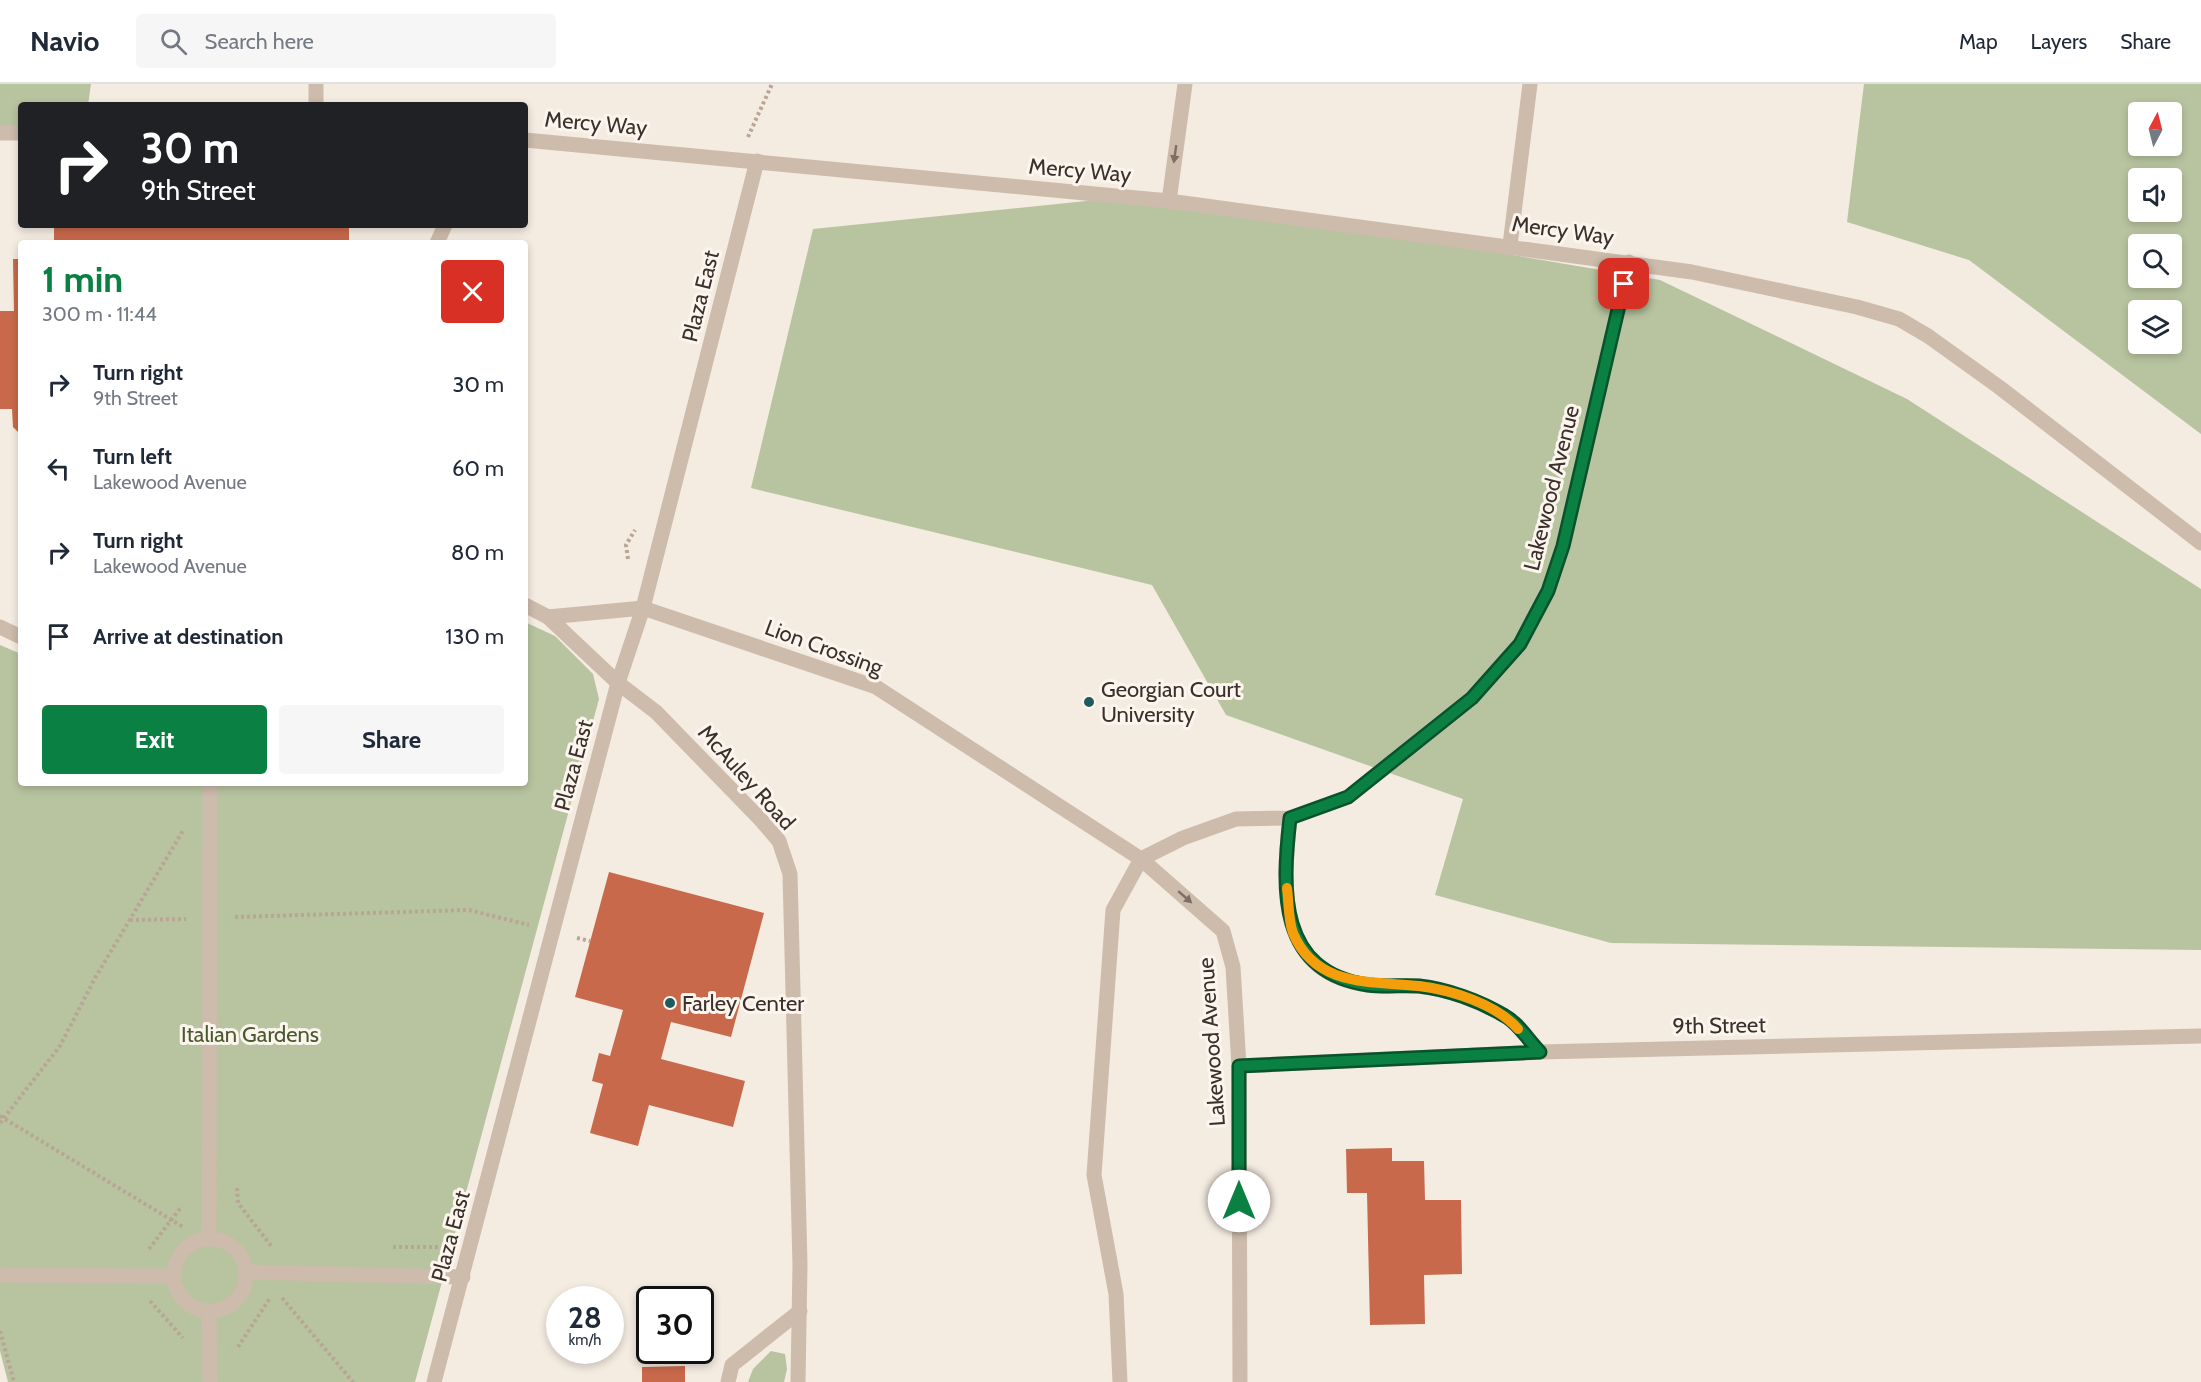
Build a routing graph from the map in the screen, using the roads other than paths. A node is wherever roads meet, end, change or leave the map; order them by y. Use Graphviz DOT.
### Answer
graph roads {
  1 [pos="316,84"];
  2 [pos="1185,84"];
  3 [pos="1530,84"];
  4 [pos="316,102"];
  5 [pos="0,133"];
  6 [pos="18,133"];
  7 [pos="528,140"];
  8 [pos="758,161"];
  9 [pos="1169,201"];
  10 [pos="1510,245"];
  11 [pos="1629,262"];
  12 [pos="2201,543"];
  13 [pos="528,607"];
  14 [pos="643,608"];
  15 [pos="548,617"];
  16 [pos="0,627"];
  17 [pos="18,636"];
  18 [pos="618,682"];
  19 [pos="210,786"];
  20 [pos="1290,818"];
  21 [pos="1141,859"];
  22 [pos="2201,1036"];
  23 [pos="1540,1052"];
  24 [pos="1239,1066"];
  25 [pos="209,1238"];
  26 [pos="247,1272"];
  27 [pos="0,1275"];
  28 [pos="174,1276"];
  29 [pos="463,1277"];
  30 [pos="209,1311"];
  31 [pos="800,1311"];
  32 [pos="210,1382"];
  33 [pos="434,1382"];
  34 [pos="728,1382"];
  35 [pos="798,1382"];
  36 [pos="1120,1382"];
  37 [pos="1240,1382"];
  1 -- 4 [label="street"];
  2 -- 9 [label="street, one-way"];
  3 -- 10 [label="street"];
  5 -- 6 [label="street"];
  7 -- 8 [label="street, Mercy Way"];
  8 -- 9 [label="street, Mercy Way"];
  8 -- 14 [label="street, Plaza East"];
  9 -- 10 [label="street, Mercy Way"];
  10 -- 11 [label="street, Mercy Way"];
  11 -- 12 [label="street, Mercy Way"];
  11 -- 20 [label="street, Lakewood Avenue"];
  13 -- 15 [label="street"];
  14 -- 15 [label="street, Lion Crossing"];
  14 -- 18 [label="street, Plaza East"];
  14 -- 21 [label="street, Lion Crossing"];
  15 -- 18 [label="street, McAuley Road"];
  16 -- 17 [label="street"];
  18 -- 29 [label="street, Plaza East"];
  18 -- 31 [label="street, McAuley Road"];
  19 -- 25 [label="street"];
  20 -- 21 [label="street, Lakewood Avenue"];
  20 -- 23 [label="street"];
  21 -- 24 [label="street, Lakewood Avenue, one-way"];
  21 -- 36 [label="street"];
  22 -- 23 [label="street, 9th Street"];
  23 -- 24 [label="street, 9th Street"];
  24 -- 37 [label="street, Lakewood Avenue"];
  25 -- 26 [label="street"];
  25 -- 28 [label="street"];
  26 -- 29 [label="street"];
  26 -- 30 [label="street"];
  27 -- 28 [label="street"];
  28 -- 30 [label="street"];
  29 -- 33 [label="street, Plaza East"];
  30 -- 32 [label="street"];
  31 -- 34 [label="street"];
  31 -- 35 [label="street, McAuley Road"];
}
